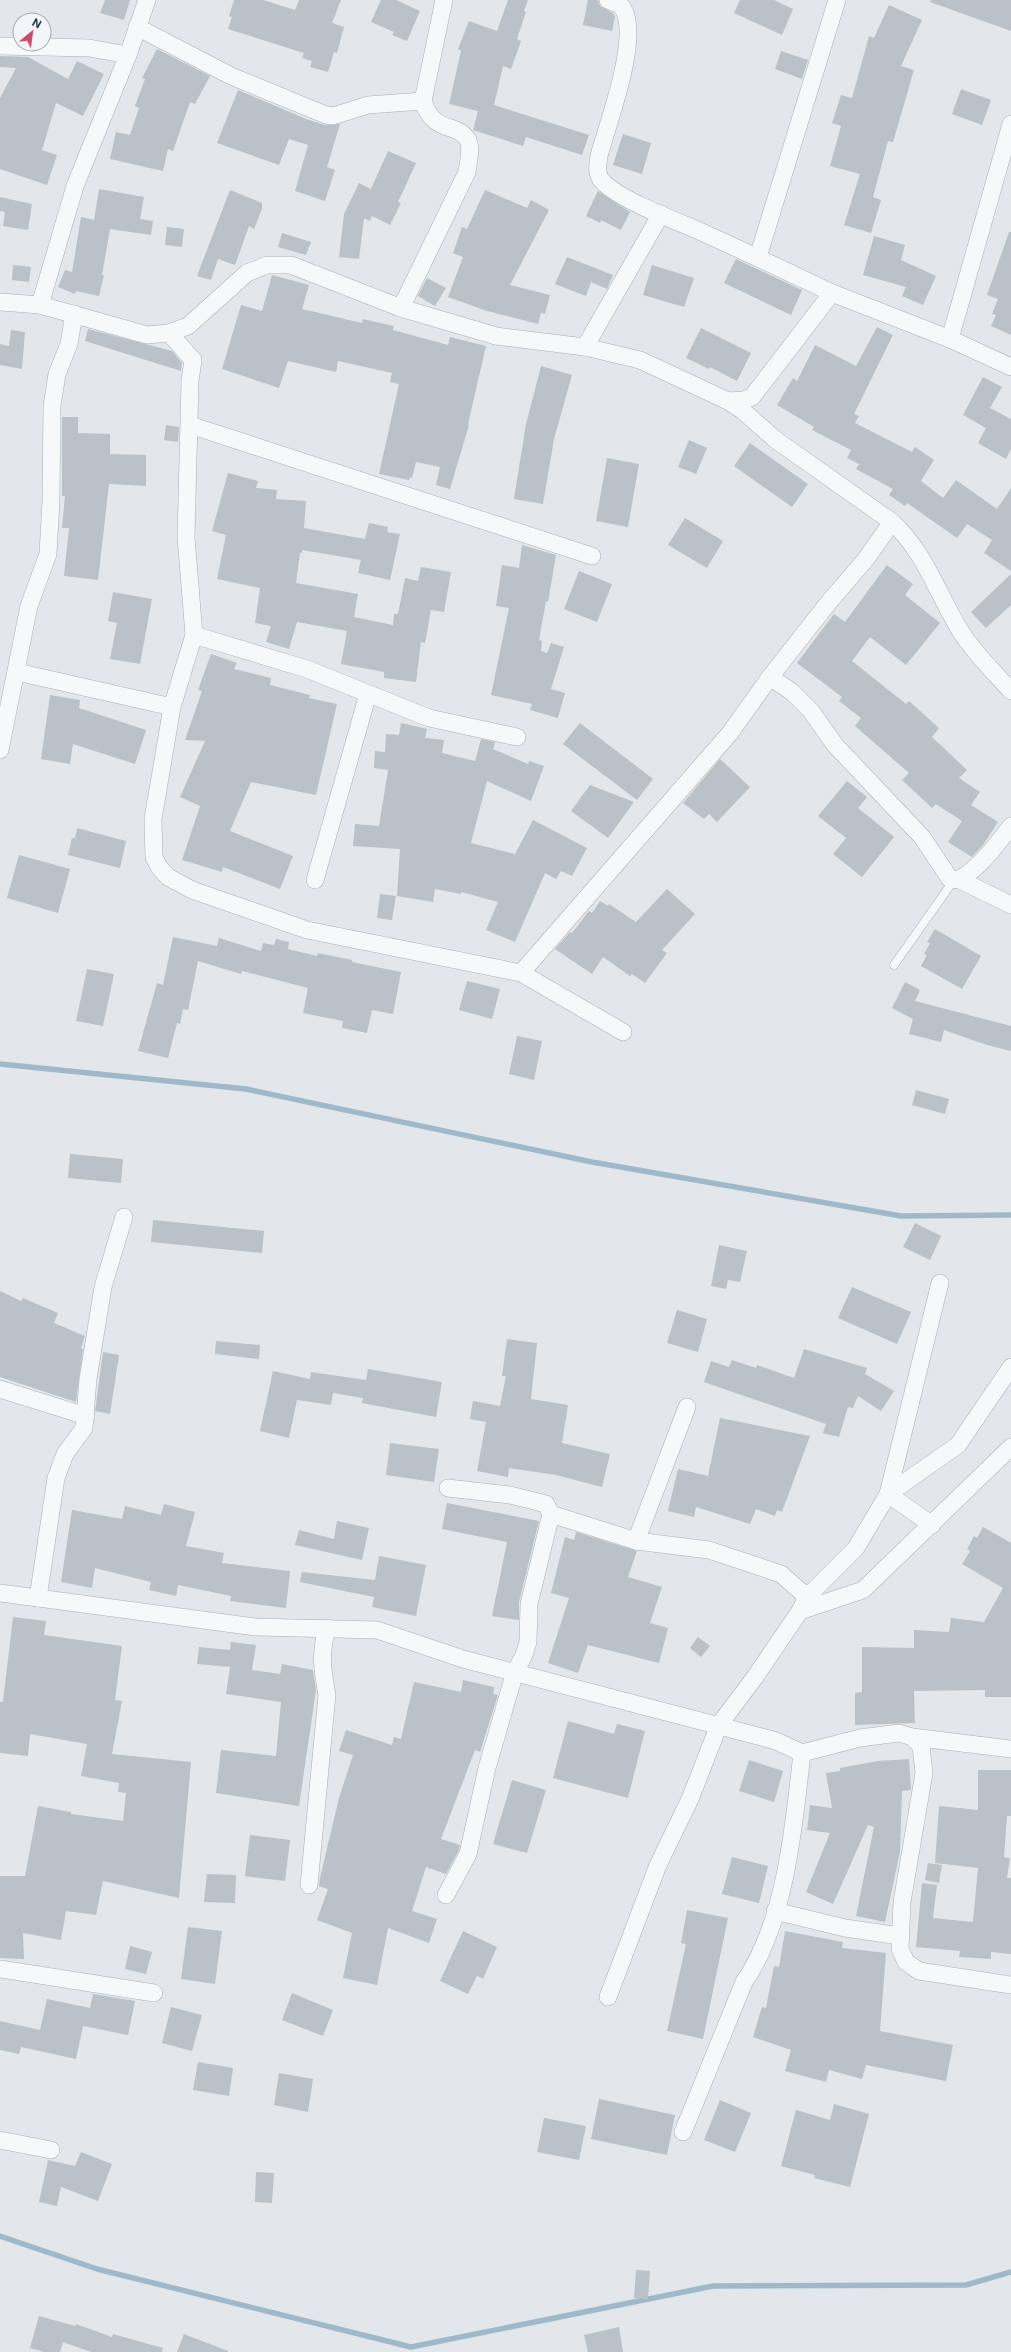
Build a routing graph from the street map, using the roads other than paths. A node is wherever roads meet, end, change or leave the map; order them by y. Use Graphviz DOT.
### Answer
graph roads {
  1 [pos="147,0"];
  2 [pos="444,0"];
  3 [pos="608,0"];
  4 [pos="837,0"];
  5 [pos="137,27"];
  6 [pos="0,46"];
  7 [pos="128,55"];
  8 [pos="423,100"];
  9 [pos="1011,124"];
  10 [pos="661,214"];
  11 [pos="758,257"];
  12 [pos="832,293"];
  13 [pos="0,302"];
  14 [pos="40,305"];
  15 [pos="401,308"];
  16 [pos="74,314"];
  17 [pos="169,333"];
  18 [pos="950,339"];
  19 [pos="585,347"];
  20 [pos="1011,367"];
  21 [pos="728,401"];
  22 [pos="190,425"];
  23 [pos="892,522"];
  24 [pos="592,556"];
  25 [pos="194,635"];
  26 [pos="17,672"];
  27 [pos="770,677"];
  28 [pos="1011,691"];
  29 [pos="368,694"];
  30 [pos="172,707"];
  31 [pos="517,737"];
  32 [pos="0,750"];
  33 [pos="1011,826"];
  34 [pos="315,880"];
  35 [pos="957,880"];
  36 [pos="1011,905"];
  37 [pos="894,965"];
  38 [pos="521,973"];
  39 [pos="623,1032"];
  40 [pos="124,1217"];
  41 [pos="940,1283"];
  42 [pos="1011,1367"];
  43 [pos="0,1389"];
  44 [pos="687,1407"];
  45 [pos="86,1416"];
  46 [pos="1011,1447"];
  47 [pos="448,1488"];
  48 [pos="888,1494"];
  49 [pos="551,1514"];
  50 [pos="932,1525"];
  51 [pos="636,1541"];
  52 [pos="0,1593"];
  53 [pos="38,1598"];
  54 [pos="804,1604"];
  55 [pos="327,1628"];
  56 [pos="515,1672"];
  57 [pos="719,1725"];
  58 [pos="912,1737"];
  59 [pos="1011,1749"];
  60 [pos="802,1753"];
  61 [pos="310,1885"];
  62 [pos="446,1895"];
  63 [pos="775,1911"];
  64 [pos="900,1936"];
  65 [pos="0,1968"];
  66 [pos="1011,1985"];
  67 [pos="154,1993"];
  68 [pos="608,1997"];
  69 [pos="683,2132"];
  70 [pos="0,2140"];
  71 [pos="51,2150"];
  1 -- 5 [label="street"];
  2 -- 8 [label="street"];
  3 -- 10 [label="street"];
  4 -- 11 [label="street"];
  5 -- 7 [label="street"];
  5 -- 8 [label="street"];
  6 -- 7 [label="street"];
  7 -- 14 [label="street"];
  8 -- 15 [label="street"];
  9 -- 18 [label="street"];
  10 -- 11 [label="street"];
  10 -- 19 [label="street"];
  11 -- 12 [label="street"];
  12 -- 18 [label="street"];
  12 -- 21 [label="street"];
  13 -- 14 [label="street"];
  14 -- 16 [label="street"];
  15 -- 17 [label="street"];
  15 -- 19 [label="street"];
  16 -- 17 [label="street"];
  16 -- 26 [label="street"];
  17 -- 22 [label="street"];
  18 -- 20 [label="street"];
  19 -- 21 [label="street"];
  21 -- 23 [label="street"];
  22 -- 24 [label="street"];
  22 -- 25 [label="street"];
  23 -- 27 [label="street"];
  23 -- 28 [label="street"];
  25 -- 29 [label="street"];
  25 -- 30 [label="street"];
  26 -- 30 [label="street"];
  26 -- 32 [label="street"];
  27 -- 35 [label="street"];
  27 -- 38 [label="street"];
  29 -- 31 [label="street"];
  29 -- 34 [label="street"];
  30 -- 38 [label="street"];
  33 -- 35 [label="street"];
  35 -- 36 [label="street"];
  35 -- 37 [label="lane"];
  38 -- 39 [label="street"];
  40 -- 45 [label="street"];
  41 -- 48 [label="street"];
  42 -- 48 [label="street"];
  43 -- 45 [label="street"];
  44 -- 51 [label="street"];
  45 -- 53 [label="street"];
  46 -- 50 [label="street"];
  47 -- 49 [label="street"];
  48 -- 50 [label="street"];
  48 -- 54 [label="street"];
  49 -- 51 [label="street"];
  49 -- 56 [label="street"];
  50 -- 54 [label="street"];
  51 -- 54 [label="street"];
  52 -- 53 [label="street"];
  53 -- 55 [label="street"];
  54 -- 57 [label="street"];
  55 -- 56 [label="street"];
  55 -- 61 [label="street"];
  56 -- 57 [label="street"];
  56 -- 62 [label="street"];
  57 -- 60 [label="street"];
  57 -- 68 [label="street"];
  58 -- 59 [label="street"];
  58 -- 60 [label="street"];
  58 -- 64 [label="street"];
  60 -- 63 [label="street"];
  63 -- 64 [label="street"];
  63 -- 69 [label="street"];
  64 -- 66 [label="street"];
  65 -- 67 [label="street"];
  70 -- 71 [label="street"];
}
